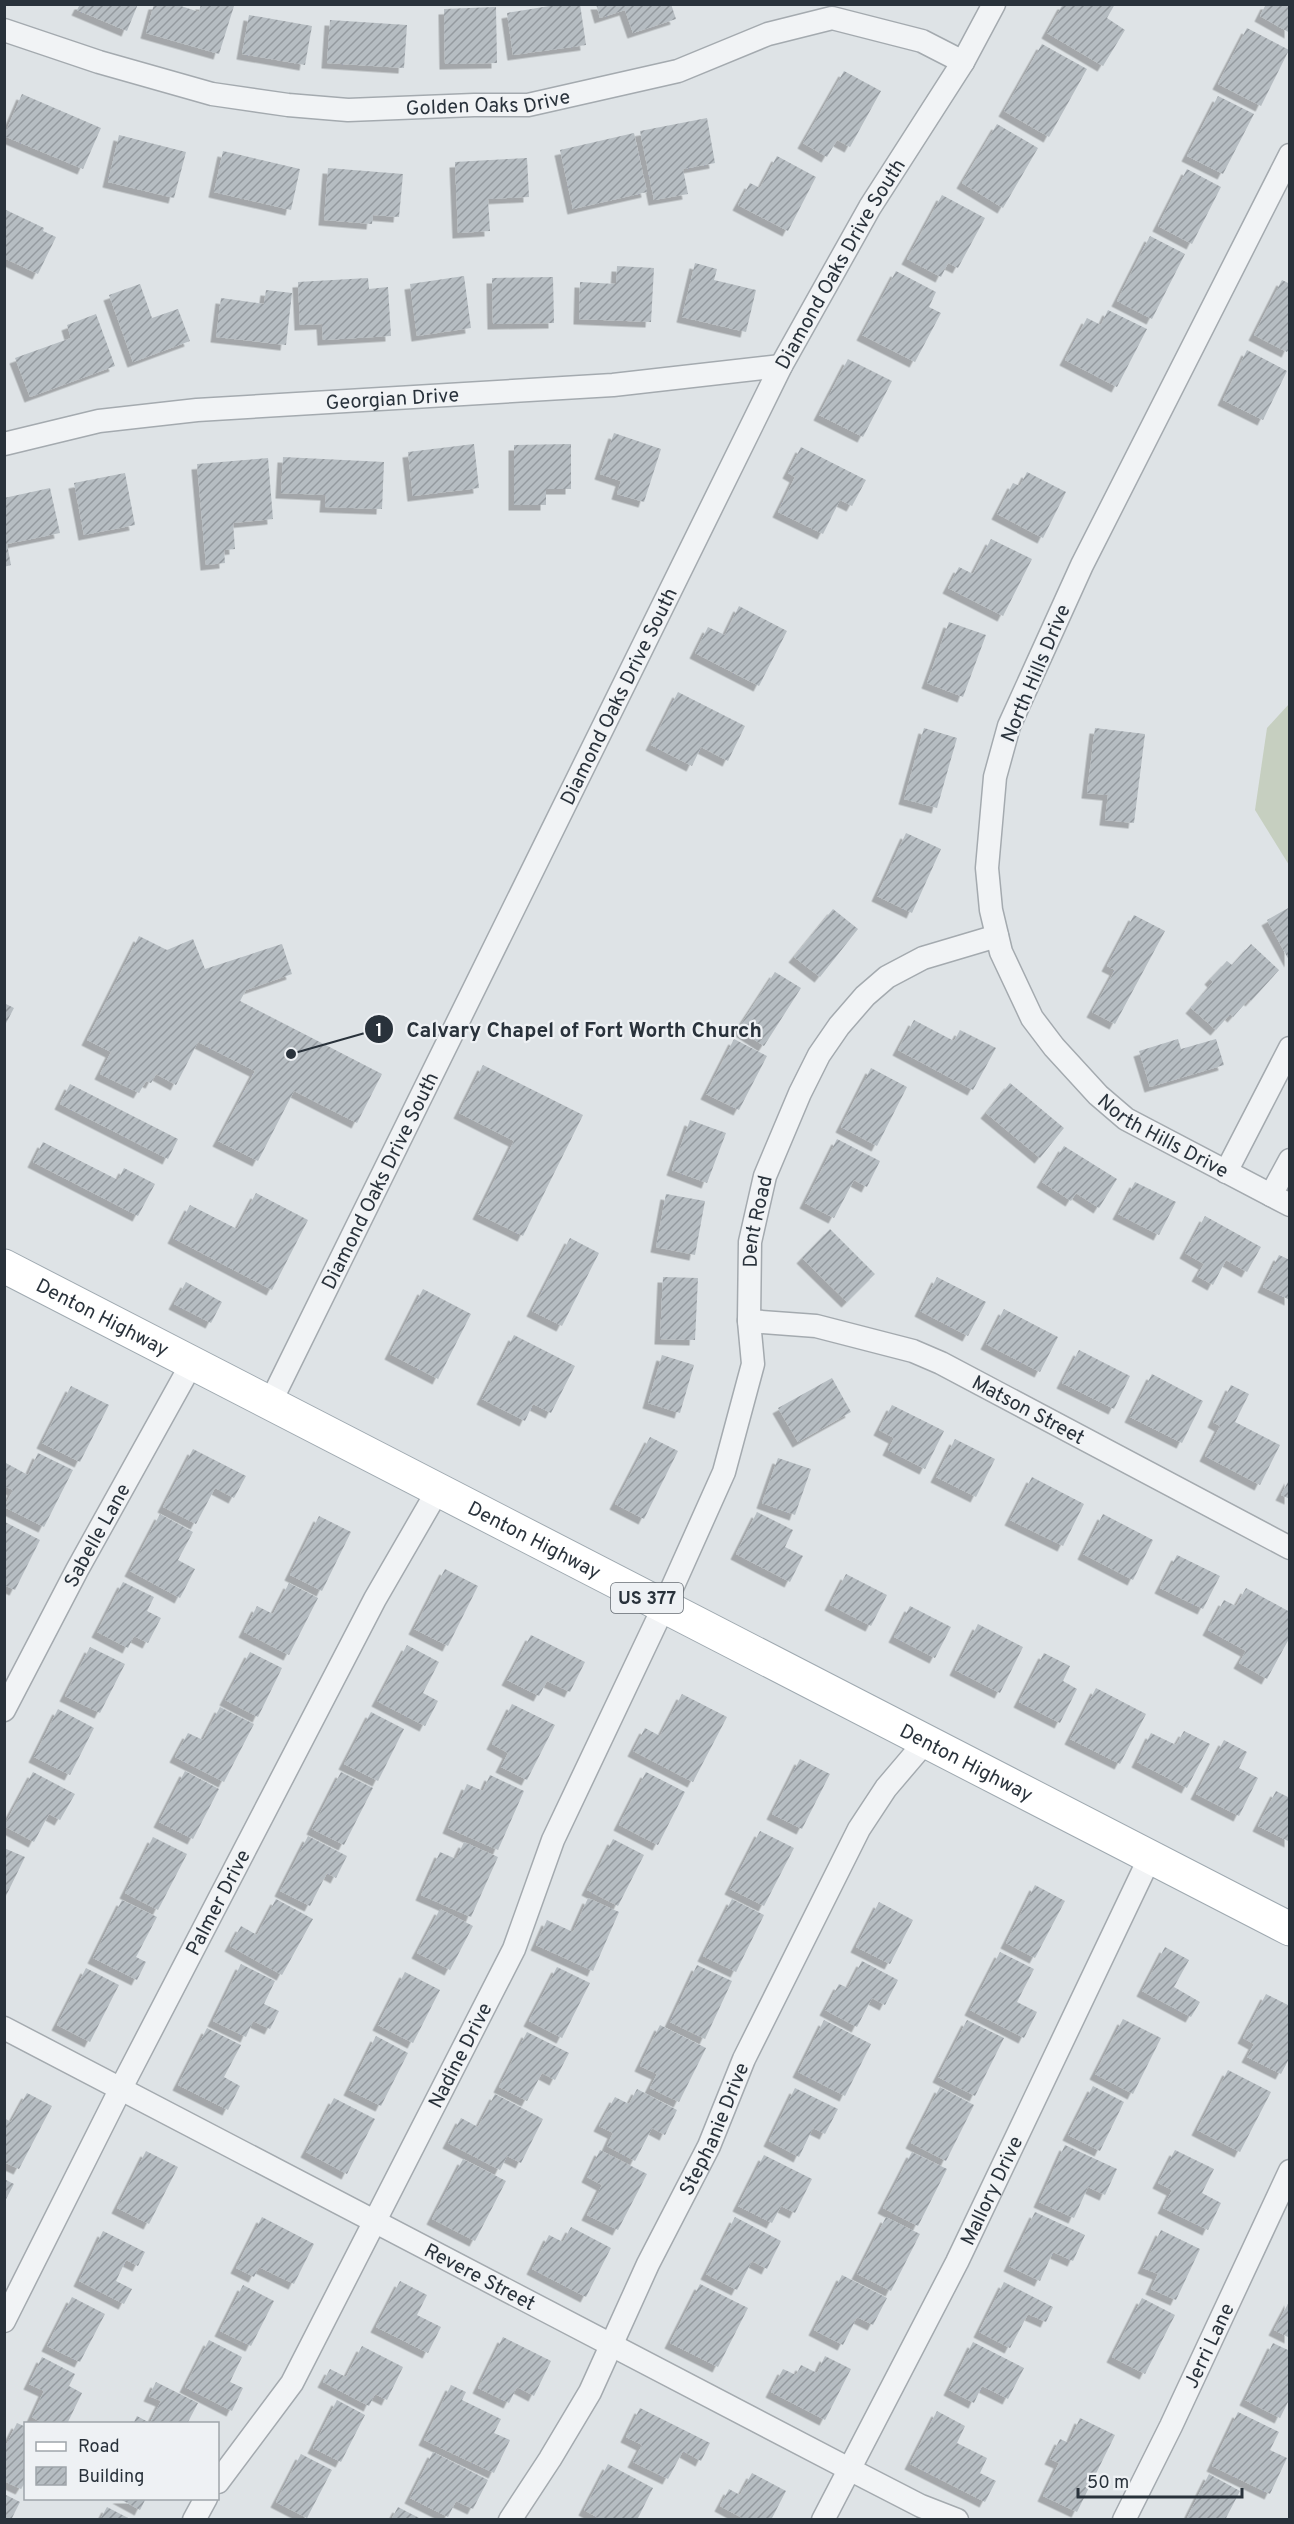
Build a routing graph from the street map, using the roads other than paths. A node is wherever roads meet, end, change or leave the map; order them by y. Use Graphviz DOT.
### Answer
graph roads {
  1 [pos="994,4"];
  2 [pos="4,30"];
  3 [pos="963,62"];
  4 [pos="1290,155"];
  5 [pos="781,366"];
  6 [pos="4,444"];
  7 [pos="997,936"];
  8 [pos="1290,1048"];
  9 [pos="1290,1160"];
  10 [pos="1226,1172"];
  11 [pos="1280,1200"];
  12 [pos="4,1266"];
  13 [pos="749,1321"];
  14 [pos="192,1363"];
  15 [pos="270,1403"];
  16 [pos="438,1490"];
  17 [pos="1290,1548"];
  18 [pos="664,1606"];
  19 [pos="4,1710"];
  20 [pos="926,1741"];
  21 [pos="1150,1857"];
  22 [pos="1290,1929"];
  23 [pos="4,2028"];
  24 [pos="121,2088"];
  25 [pos="1290,2171"];
  26 [pos="376,2222"];
  27 [pos="4,2320"];
  28 [pos="611,2345"];
  29 [pos="851,2469"];
  30 [pos="219,2481"];
  31 [pos="205,2500"];
  32 [pos="194,2520"];
  33 [pos="510,2520"];
  34 [pos="824,2520"];
  35 [pos="957,2520"];
  36 [pos="1124,2520"];
  1 -- 3 [label="street, Diamond Oaks Drive South"];
  2 -- 3 [label="street, Golden Oaks Drive"];
  3 -- 5 [label="street, Diamond Oaks Drive South"];
  4 -- 7 [label="street, North Hills Drive"];
  5 -- 6 [label="street, Georgian Drive"];
  5 -- 15 [label="street, Diamond Oaks Drive South"];
  7 -- 10 [label="street, North Hills Drive"];
  7 -- 13 [label="street, Dent Road"];
  8 -- 10 [label="street"];
  9 -- 11 [label="street"];
  10 -- 11 [label="street, North Hills Drive"];
  12 -- 14 [label="main road, Denton Highway / US 377"];
  13 -- 17 [label="street, Matson Street"];
  13 -- 18 [label="street, Dent Road"];
  14 -- 15 [label="main road, Denton Highway / US 377"];
  14 -- 19 [label="street, Sabelle Lane"];
  15 -- 16 [label="main road, Denton Highway / US 377"];
  16 -- 18 [label="main road, Denton Highway / US 377"];
  16 -- 24 [label="street, Palmer Drive"];
  18 -- 20 [label="main road, Denton Highway / US 377"];
  18 -- 26 [label="street, Nadine Drive"];
  20 -- 21 [label="main road, Denton Highway / US 377"];
  20 -- 28 [label="street, Stephanie Drive"];
  21 -- 22 [label="main road, Denton Highway / US 377"];
  21 -- 29 [label="street, Mallory Drive"];
  23 -- 24 [label="street, Revere Street"];
  24 -- 26 [label="street, Revere Street"];
  24 -- 27 [label="street, Palmer Drive"];
  25 -- 36 [label="street, Jerri Lane"];
  26 -- 28 [label="street, Revere Street"];
  26 -- 30 [label="street, Nadine Drive"];
  28 -- 29 [label="street, Revere Street"];
  28 -- 33 [label="street, Stephanie Drive"];
  29 -- 34 [label="street, Mallory Drive"];
  29 -- 35 [label="street, Revere Street"];
  31 -- 32 [label="street"];
}
